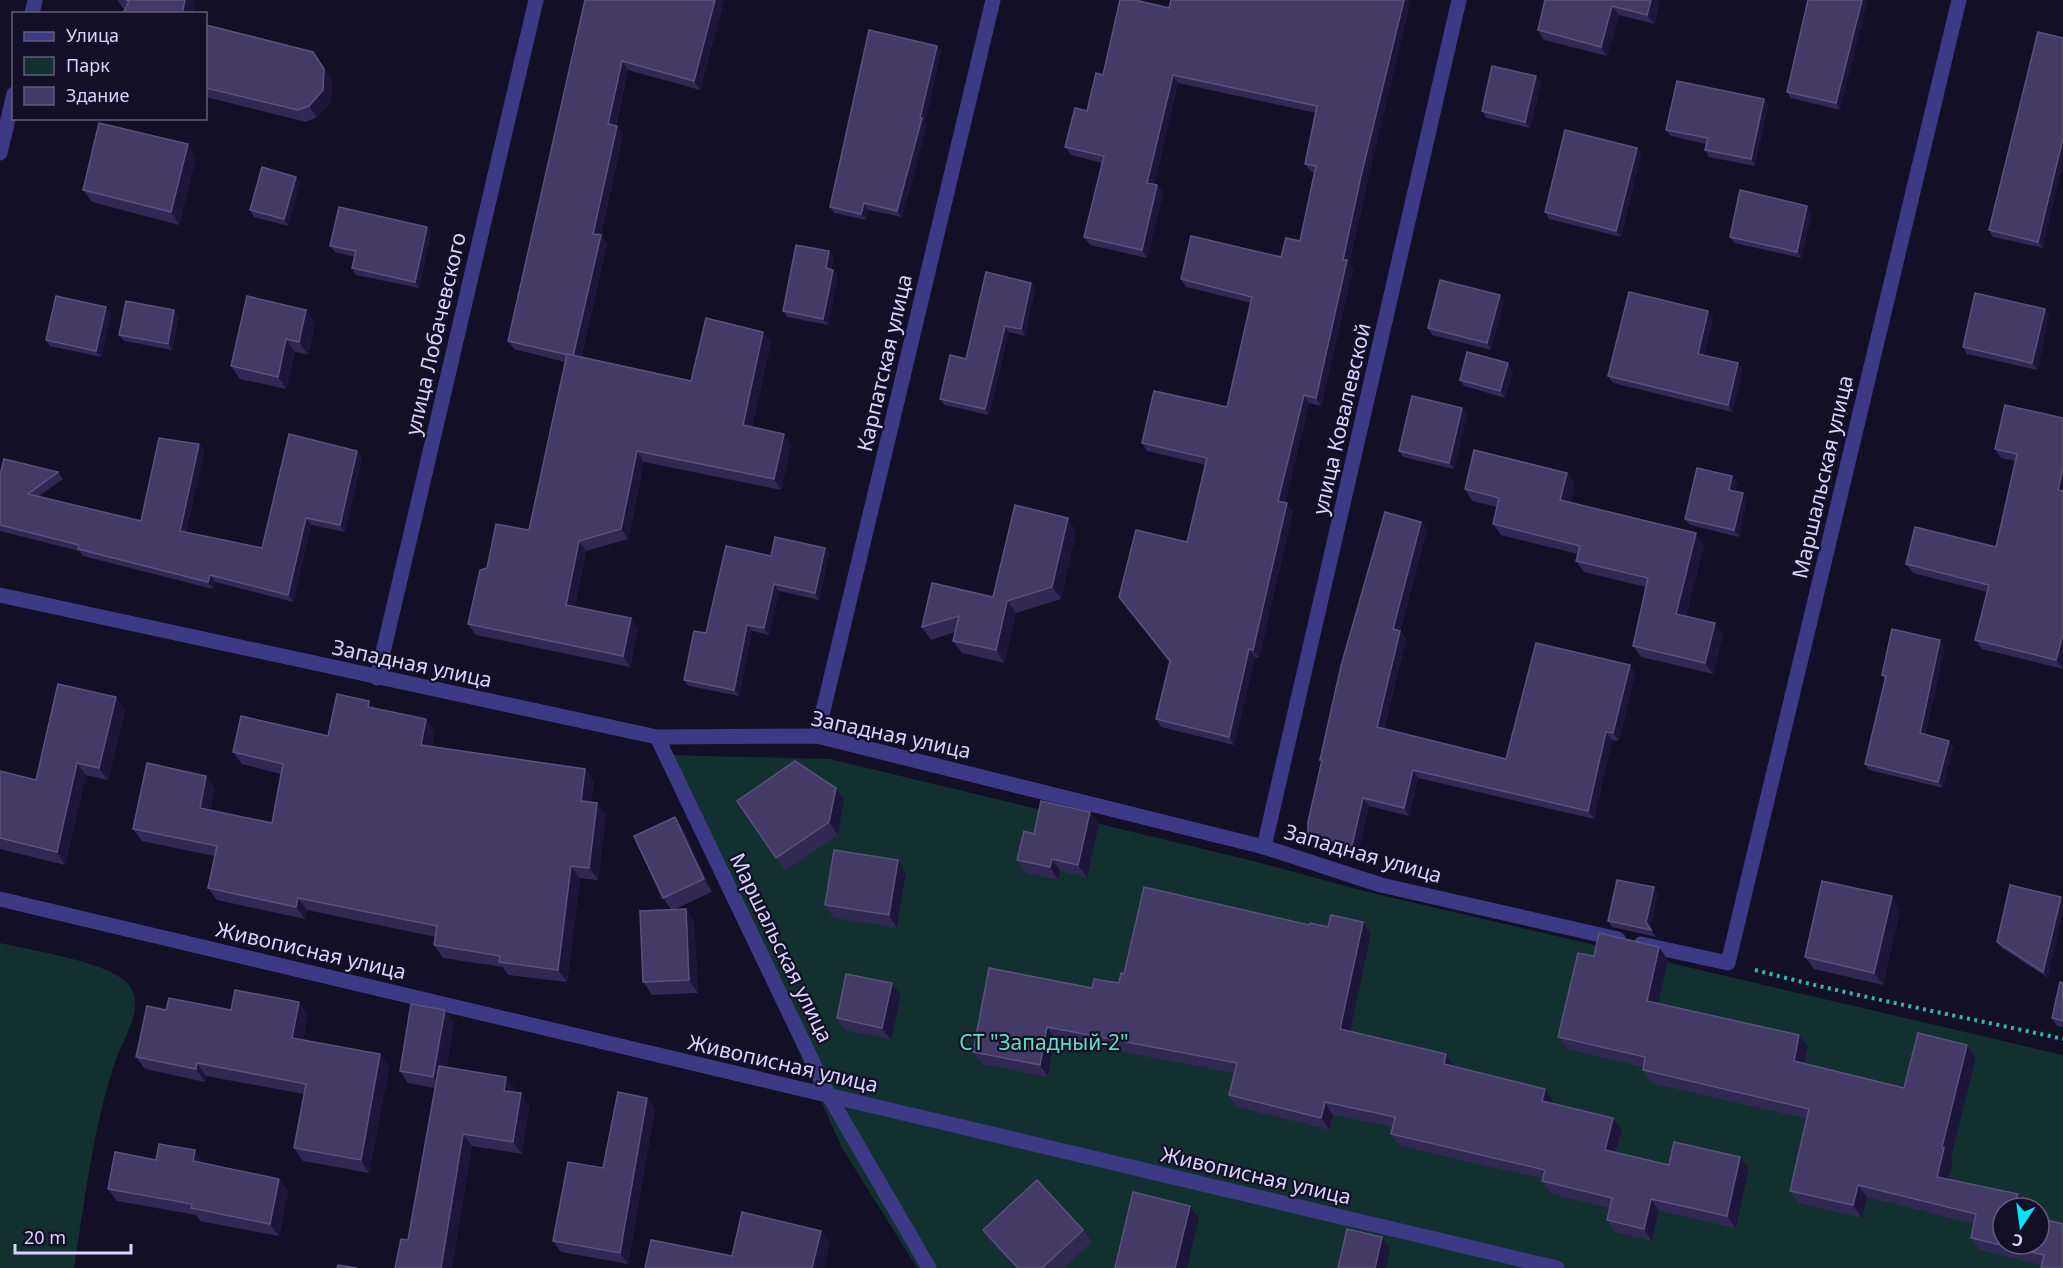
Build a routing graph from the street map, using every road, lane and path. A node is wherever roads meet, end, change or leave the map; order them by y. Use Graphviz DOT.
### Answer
graph roads {
  1 [pos="536,0"];
  2 [pos="993,0"];
  3 [pos="1459,0"];
  4 [pos="1959,0"];
  5 [pos="12,102"];
  6 [pos="0,153"];
  7 [pos="0,595"];
  8 [pos="377,678"];
  9 [pos="817,736"];
  10 [pos="657,737"];
  11 [pos="1264,847"];
  12 [pos="0,899"];
  13 [pos="1728,963"];
  14 [pos="2063,1039"];
  15 [pos="829,1096"];
  16 [pos="929,1268"];
  17 [pos="1557,1268"];
  1 -- 8 [label="street, улица Лобачевского"];
  2 -- 9 [label="street, Карпатская улица"];
  3 -- 11 [label="street, улица Ковалевской"];
  4 -- 13 [label="street, Маршальская улица"];
  5 -- 6 [label="street"];
  7 -- 8 [label="street, Западная улица"];
  8 -- 10 [label="street, Западная улица"];
  9 -- 10 [label="street, Западная улица"];
  9 -- 11 [label="street, Западная улица"];
  10 -- 15 [label="street, Маршальская улица"];
  11 -- 13 [label="street, Западная улица"];
  12 -- 15 [label="street, Живописная улица"];
  13 -- 14 [label="path"];
  15 -- 16 [label="street, Маршальская улица"];
  15 -- 17 [label="street, Живописная улица"];
}
